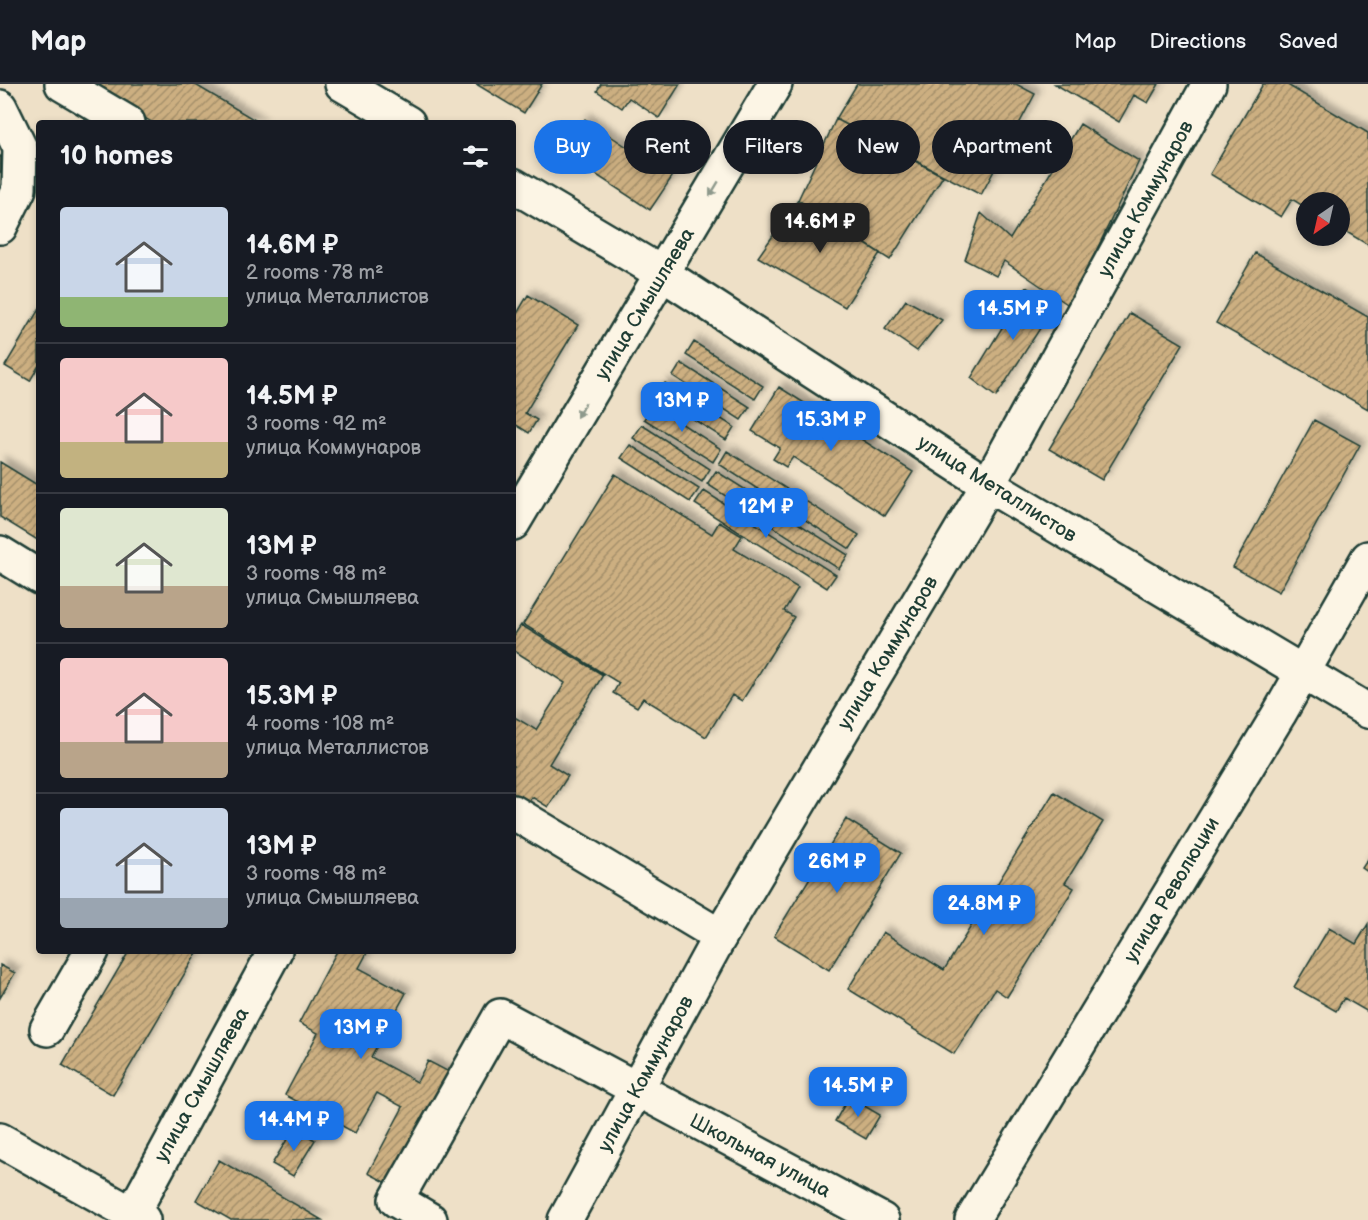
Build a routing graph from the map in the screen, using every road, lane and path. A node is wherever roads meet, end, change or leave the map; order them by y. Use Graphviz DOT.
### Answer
graph roads {
  1 [pos="62,84"];
  2 [pos="342,84"];
  3 [pos="775,84"];
  4 [pos="1209,84"];
  5 [pos="0,107"];
  6 [pos="123,120"];
  7 [pos="403,120"];
  8 [pos="516,187"];
  9 [pos="0,227"];
  10 [pos="663,274"];
  11 [pos="988,485"];
  12 [pos="516,518"];
  13 [pos="0,553"];
  14 [pos="1368,558"];
  15 [pos="36,575"];
  16 [pos="1302,673"];
  17 [pos="1368,711"];
  18 [pos="516,814"];
  19 [pos="720,936"];
  20 [pos="90,954"];
  21 [pos="273,954"];
  22 [pos="47,1029"];
  23 [pos="638,1091"];
  24 [pos="0,1140"];
  25 [pos="135,1218"];
  26 [pos="430,1220"];
  27 [pos="565,1220"];
  28 [pos="882,1220"];
  29 [pos="972,1220"];
  1 -- 6 [label="street"];
  2 -- 7 [label="street"];
  3 -- 10 [label="street, улица Смышляева, one-way"];
  4 -- 11 [label="street, улица Коммунаров"];
  5 -- 9 [label="street"];
  8 -- 10 [label="street, улица Металлистов"];
  10 -- 11 [label="street, улица Металлистов"];
  10 -- 12 [label="street, улица Смышляева, one-way"];
  11 -- 16 [label="street, улица Металлистов"];
  11 -- 19 [label="street, улица Коммунаров"];
  13 -- 15 [label="street"];
  14 -- 16 [label="street, улица Революции"];
  16 -- 17 [label="street, улица Металлистов"];
  16 -- 29 [label="street, улица Революции"];
  18 -- 19 [label="street"];
  19 -- 23 [label="street, улица Коммунаров"];
  20 -- 22 [label="street"];
  21 -- 25 [label="street, улица Смышляева"];
  23 -- 26 [label="street, Школьная улица"];
  23 -- 27 [label="street, улица Коммунаров"];
  23 -- 28 [label="street, Школьная улица"];
  24 -- 25 [label="street"];
}
